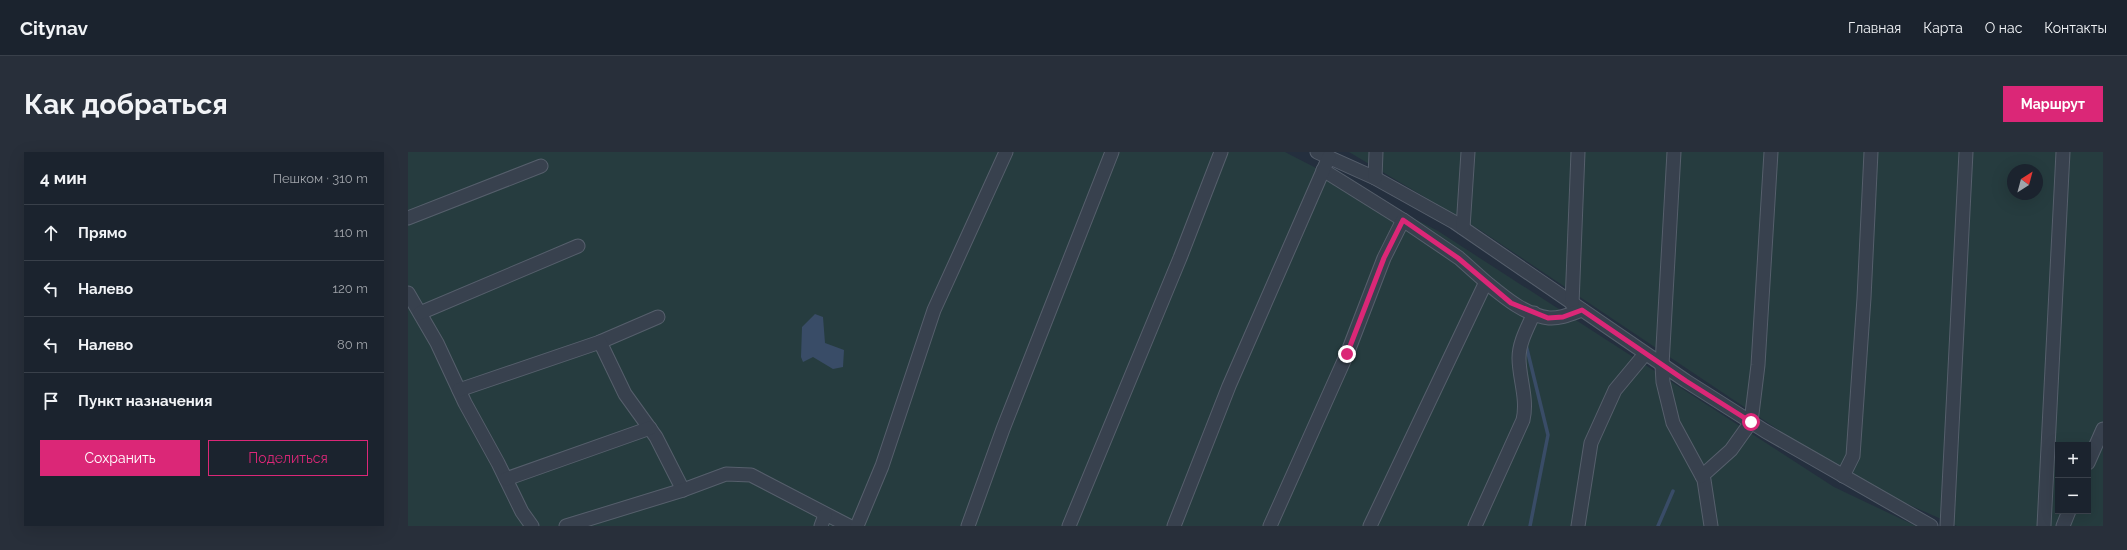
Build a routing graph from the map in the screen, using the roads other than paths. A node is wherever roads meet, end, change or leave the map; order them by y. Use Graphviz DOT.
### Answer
graph roads {
  1 [pos="1006,152"];
  2 [pos="1112,152"];
  3 [pos="1221,152"];
  4 [pos="1317,152"];
  5 [pos="1376,152"];
  6 [pos="1468,152"];
  7 [pos="1578,152"];
  8 [pos="1674,152"];
  9 [pos="1771,152"];
  10 [pos="1871,152"];
  11 [pos="1966,152"];
  12 [pos="2063,152"];
  13 [pos="1329,158"];
  14 [pos="541,166"];
  15 [pos="1323,170"];
  16 [pos="1375,178"];
  17 [pos="408,218"];
  18 [pos="1403,220"];
  19 [pos="1462,228"];
  20 [pos="578,246"];
  21 [pos="1487,283"];
  22 [pos="408,293"];
  23 [pos="1577,307"];
  24 [pos="420,313"];
  25 [pos="1534,313"];
  26 [pos="658,318"];
  27 [pos="600,342"];
  28 [pos="1645,354"];
  29 [pos="1662,365"];
  30 [pos="459,390"];
  31 [pos="1751,422"];
  32 [pos="650,428"];
  33 [pos="2103,429"];
  34 [pos="2091,456"];
  35 [pos="1702,476"];
  36 [pos="1843,476"];
  37 [pos="506,479"];
  38 [pos="683,490"];
  39 [pos="2068,514"];
  40 [pos="823,520"];
  41 [pos="532,526"];
  42 [pos="566,526"];
  43 [pos="849,526"];
  44 [pos="857,526"];
  45 [pos="968,526"];
  46 [pos="1069,526"];
  47 [pos="1174,526"];
  48 [pos="1270,526"];
  49 [pos="1370,526"];
  50 [pos="1475,526"];
  51 [pos="1578,526"];
  52 [pos="1711,526"];
  53 [pos="1930,526"];
  54 [pos="1947,526"];
  55 [pos="2044,526"];
  56 [pos="2063,526"];
  1 -- 44 [label="lane"];
  2 -- 45 [label="lane"];
  3 -- 46 [label="lane"];
  4 -- 13 [label="lane"];
  5 -- 16 [label="lane"];
  6 -- 19 [label="lane"];
  7 -- 23 [label="lane"];
  8 -- 29 [label="lane"];
  9 -- 31 [label="lane"];
  10 -- 36 [label="lane"];
  11 -- 54 [label="lane"];
  12 -- 55 [label="lane"];
  13 -- 15 [label="lane"];
  13 -- 16 [label="lane"];
  14 -- 17 [label="lane"];
  15 -- 18 [label="lane"];
  15 -- 47 [label="lane"];
  16 -- 19 [label="lane"];
  18 -- 21 [label="lane"];
  18 -- 48 [label="lane"];
  19 -- 23 [label="lane"];
  20 -- 24 [label="lane"];
  21 -- 25 [label="lane"];
  21 -- 49 [label="lane"];
  22 -- 24 [label="lane"];
  23 -- 25 [label="lane"];
  23 -- 28 [label="lane"];
  24 -- 30 [label="lane"];
  25 -- 50 [label="lane"];
  26 -- 27 [label="lane"];
  27 -- 30 [label="lane"];
  27 -- 32 [label="lane"];
  28 -- 29 [label="lane"];
  28 -- 51 [label="lane"];
  29 -- 31 [label="lane"];
  29 -- 35 [label="lane"];
  30 -- 37 [label="lane"];
  31 -- 35 [label="lane"];
  31 -- 36 [label="lane"];
  32 -- 37 [label="lane"];
  32 -- 38 [label="lane"];
  33 -- 34 [label="lane"];
  35 -- 52 [label="lane"];
  36 -- 53 [label="lane"];
  37 -- 41 [label="lane"];
  38 -- 40 [label="lane"];
  38 -- 42 [label="lane"];
  39 -- 56 [label="lane"];
  40 -- 43 [label="lane"];
}
